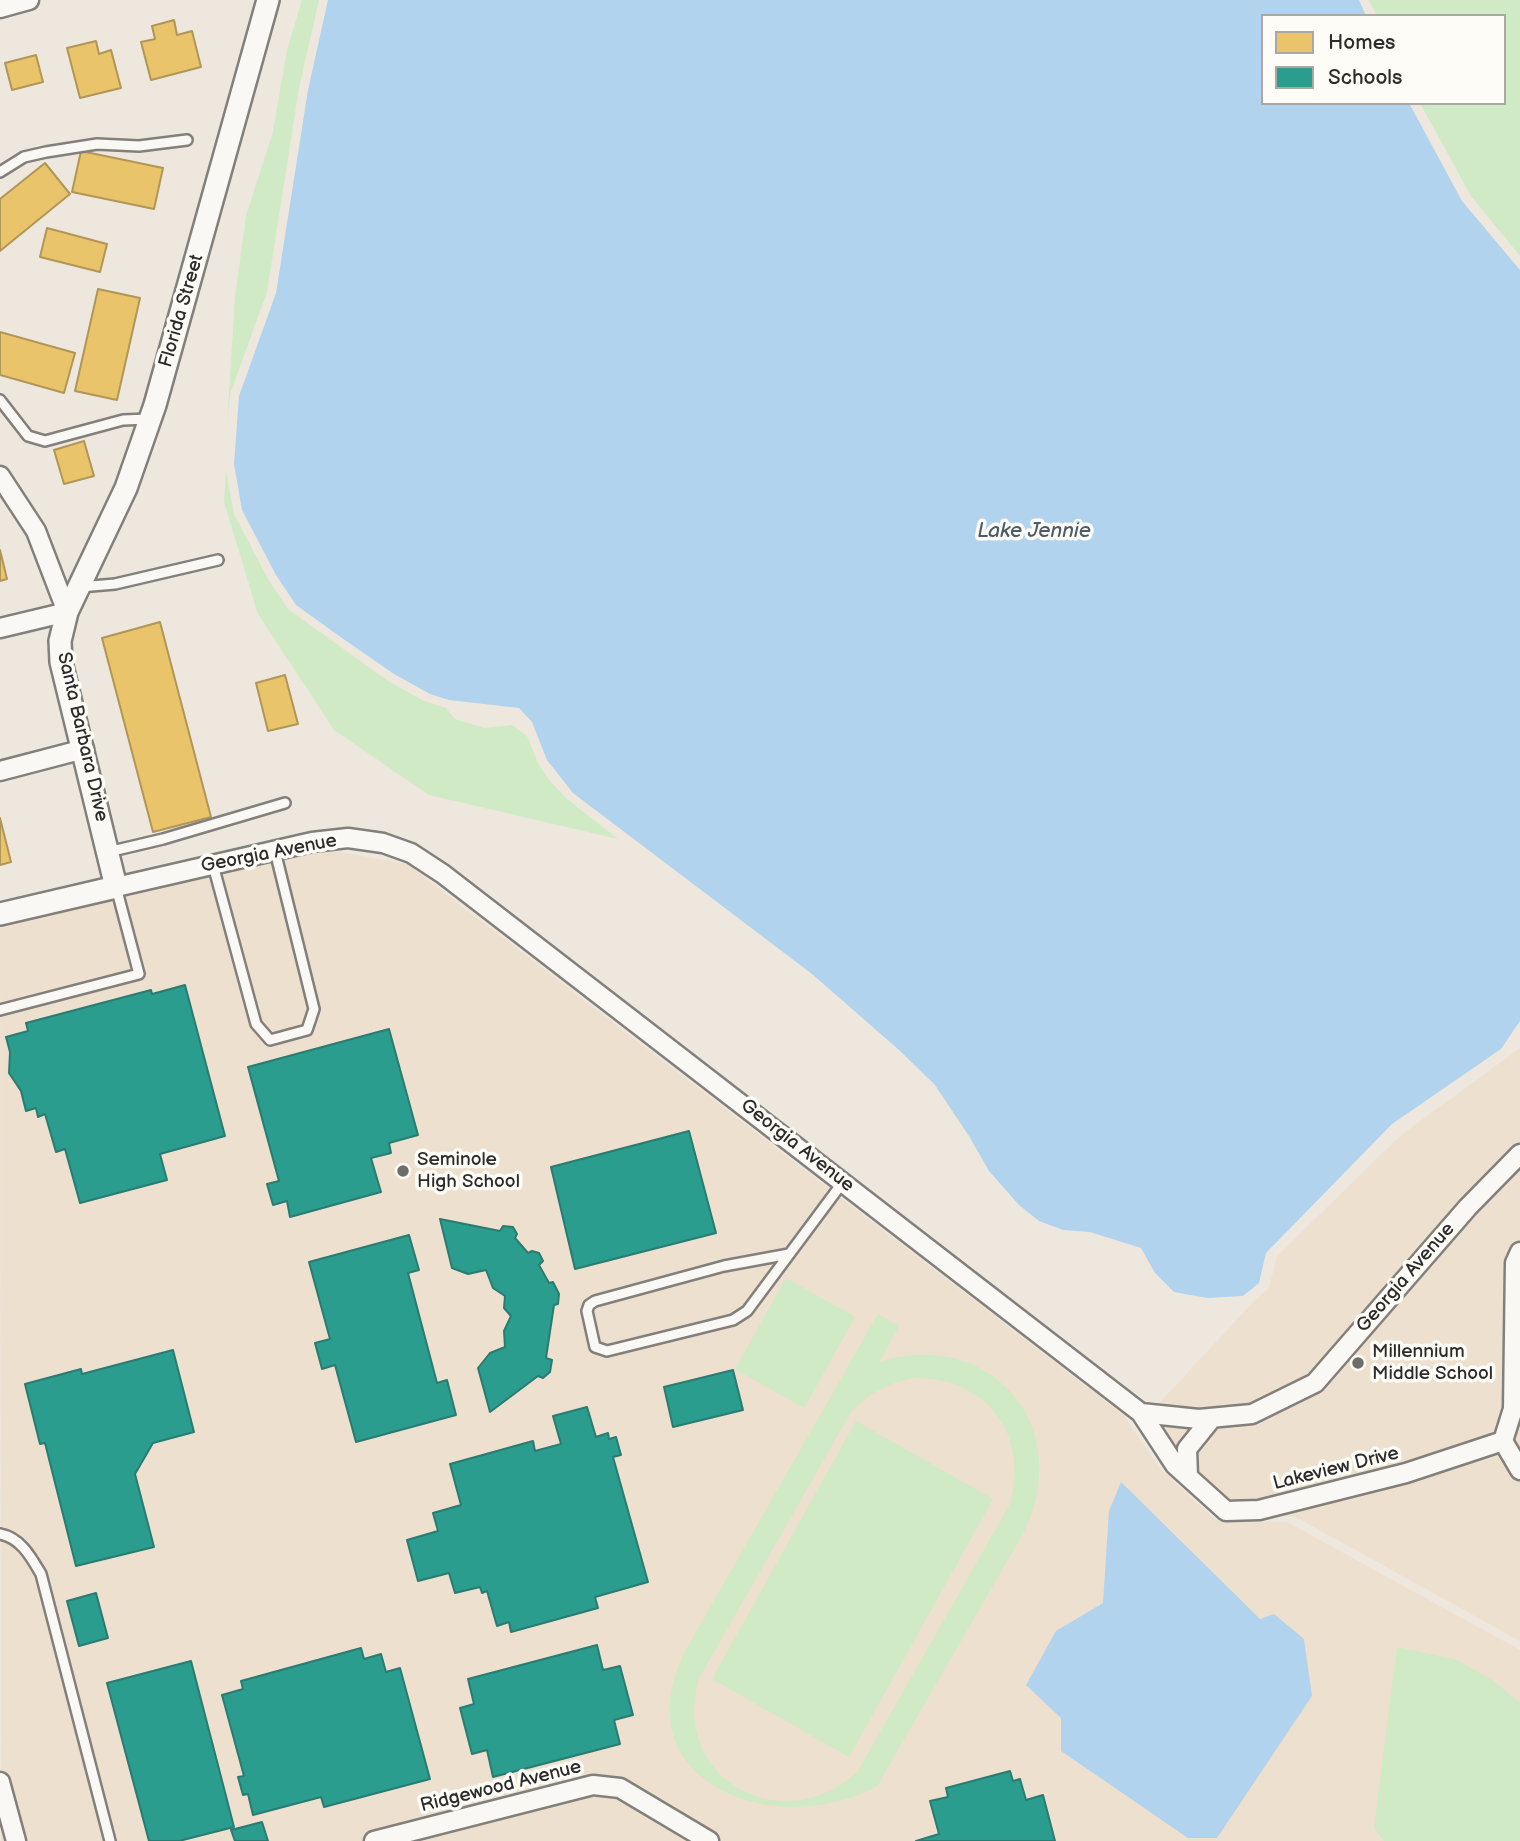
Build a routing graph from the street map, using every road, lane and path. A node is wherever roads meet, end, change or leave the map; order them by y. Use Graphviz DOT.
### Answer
graph roads {
  1 [pos="29,0"];
  2 [pos="268,0"];
  3 [pos="0,8"];
  4 [pos="187,140"];
  5 [pos="0,172"];
  6 [pos="0,400"];
  7 [pos="151,419"];
  8 [pos="0,476"];
  9 [pos="218,560"];
  10 [pos="79,587"];
  11 [pos="67,612"];
  12 [pos="0,628"];
  13 [pos="84,749"];
  14 [pos="0,771"];
  15 [pos="285,803"];
  16 [pos="275,851"];
  17 [pos="108,852"];
  18 [pos="213,865"];
  19 [pos="116,887"];
  20 [pos="0,914"];
  21 [pos="0,1010"];
  22 [pos="1520,1154"];
  23 [pos="1513,1166"];
  24 [pos="843,1182"];
  25 [pos="1520,1252"];
  26 [pos="789,1254"];
  27 [pos="1141,1413"];
  28 [pos="1212,1418"];
  29 [pos="1503,1441"];
  30 [pos="1520,1470"];
  31 [pos="1188,1476"];
  32 [pos="0,1534"];
  33 [pos="0,1782"];
  34 [pos="16,1841"];
  35 [pos="110,1841"];
  36 [pos="373,1841"];
  37 [pos="709,1841"];
  1 -- 3 [label="street"];
  2 -- 7 [label="street, Florida Street"];
  4 -- 5 [label="lane"];
  6 -- 7 [label="lane"];
  7 -- 10 [label="street, Florida Street"];
  8 -- 11 [label="street"];
  9 -- 10 [label="lane"];
  10 -- 11 [label="street, Florida Street"];
  11 -- 12 [label="street"];
  11 -- 13 [label="street, Santa Barbara Drive"];
  13 -- 14 [label="street"];
  13 -- 17 [label="street, Santa Barbara Drive"];
  15 -- 17 [label="lane"];
  16 -- 18 [label="street, Georgia Avenue"];
  16 -- 18 [label="lane"];
  16 -- 24 [label="street, Georgia Avenue"];
  17 -- 19 [label="street, Santa Barbara Drive"];
  18 -- 19 [label="street, Georgia Avenue"];
  19 -- 20 [label="street, Georgia Avenue"];
  19 -- 21 [label="lane"];
  22 -- 23 [label="street, Georgia Avenue"];
  23 -- 28 [label="street, Georgia Avenue"];
  24 -- 26 [label="lane"];
  24 -- 27 [label="street, Georgia Avenue"];
  25 -- 29 [label="street"];
  26 -- 26 [label="lane"];
  27 -- 28 [label="street, Georgia Avenue"];
  27 -- 31 [label="street, Lakeview Drive"];
  28 -- 31 [label="street"];
  29 -- 30 [label="street"];
  29 -- 31 [label="street, Lakeview Drive"];
  32 -- 35 [label="lane"];
  33 -- 34 [label="street"];
  36 -- 37 [label="street, Ridgewood Avenue"];
}
